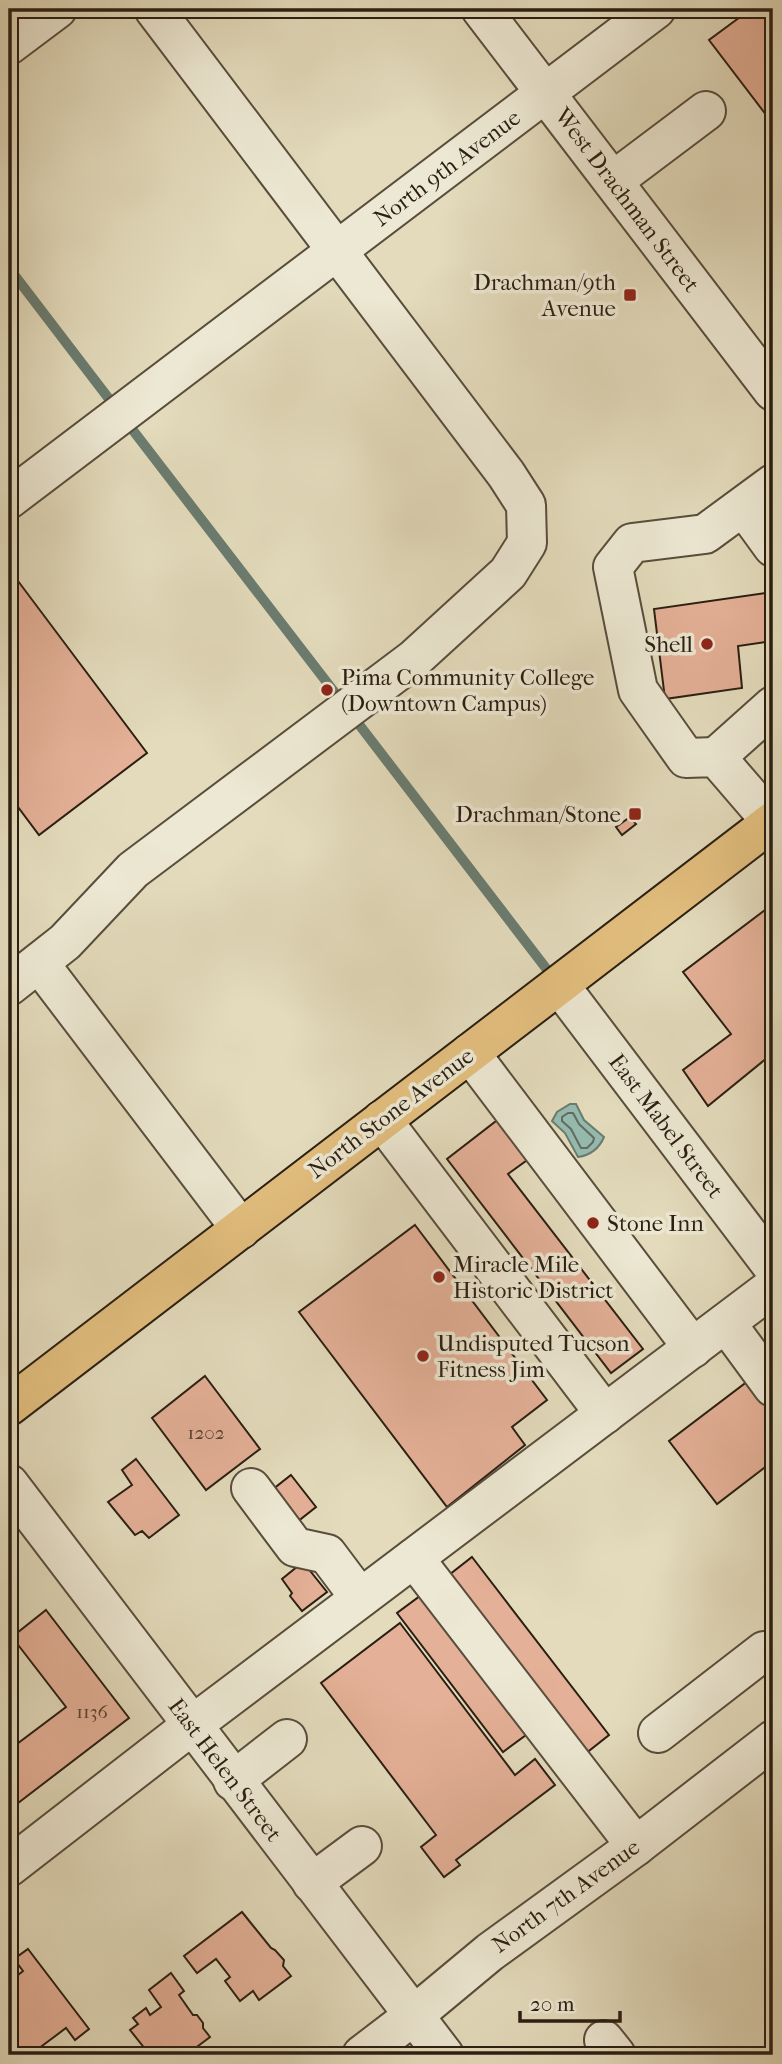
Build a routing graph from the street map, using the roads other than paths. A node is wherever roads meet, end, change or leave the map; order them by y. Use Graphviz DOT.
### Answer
graph roads {
  1 [pos="57,9"];
  2 [pos="154,9"];
  3 [pos="481,9"];
  4 [pos="656,9"];
  5 [pos="9,46"];
  6 [pos="546,93"];
  7 [pos="706,111"];
  8 [pos="613,181"];
  9 [pos="337,251"];
  10 [pos="773,391"];
  11 [pos="773,484"];
  12 [pos="9,499"];
  13 [pos="744,508"];
  14 [pos="773,547"];
  15 [pos="773,706"];
  16 [pos="716,757"];
  17 [pos="773,822"];
  18 [pos="19,973"];
  19 [pos="560,986"];
  20 [pos="470,1053"];
  21 [pos="382,1120"];
  22 [pos="241,1229"];
  23 [pos="773,1266"];
  24 [pos="773,1287"];
  25 [pos="726,1323"];
  26 [pos="693,1348"];
  27 [pos="773,1387"];
  28 [pos="9,1406"];
  29 [pos="605,1414"];
  30 [pos="9,1484"];
  31 [pos="251,1488"];
  32 [pos="414,1558"];
  33 [pos="360,1598"];
  34 [pos="764,1651"];
  35 [pos="191,1726"];
  36 [pos="658,1732"];
  37 [pos="287,1739"];
  38 [pos="773,1740"];
  39 [pos="233,1781"];
  40 [pos="362,1846"];
  41 [pos="636,1846"];
  42 [pos="9,1867"];
  43 [pos="312,1884"];
  44 [pos="413,2016"];
  45 [pos="362,2055"];
  46 [pos="443,2055"];
  1 -- 5 [label="street"];
  2 -- 9 [label="street"];
  3 -- 6 [label="street, West Drachman Street"];
  4 -- 6 [label="street, North 9th Avenue"];
  6 -- 8 [label="street, West Drachman Street"];
  6 -- 9 [label="street, North 9th Avenue"];
  7 -- 8 [label="street"];
  8 -- 10 [label="street, West Drachman Street"];
  9 -- 12 [label="street, North 9th Avenue"];
  9 -- 18 [label="street"];
  11 -- 13 [label="street"];
  13 -- 14 [label="street"];
  13 -- 16 [label="street"];
  15 -- 16 [label="street"];
  16 -- 17 [label="street"];
  17 -- 19 [label="main road, North Stone Avenue"];
  18 -- 22 [label="street"];
  19 -- 20 [label="main road, North Stone Avenue"];
  19 -- 23 [label="street, East Mabel Street"];
  20 -- 21 [label="main road, North Stone Avenue"];
  20 -- 26 [label="street"];
  21 -- 22 [label="main road, North Stone Avenue"];
  21 -- 29 [label="street"];
  22 -- 28 [label="main road, North Stone Avenue"];
  24 -- 25 [label="street"];
  25 -- 26 [label="street"];
  25 -- 27 [label="street"];
  26 -- 29 [label="street"];
  29 -- 32 [label="street"];
  30 -- 35 [label="street, East Helen Street"];
  31 -- 33 [label="street"];
  32 -- 33 [label="street"];
  32 -- 41 [label="street"];
  33 -- 35 [label="street"];
  34 -- 36 [label="street"];
  35 -- 39 [label="street, East Helen Street"];
  35 -- 42 [label="street"];
  37 -- 39 [label="street"];
  38 -- 41 [label="street, North 7th Avenue"];
  39 -- 43 [label="street, East Helen Street"];
  40 -- 43 [label="street"];
  41 -- 44 [label="street, North 7th Avenue"];
  43 -- 44 [label="street, East Helen Street"];
  44 -- 45 [label="street, North 7th Avenue"];
  44 -- 46 [label="street, East Helen Street"];
}
